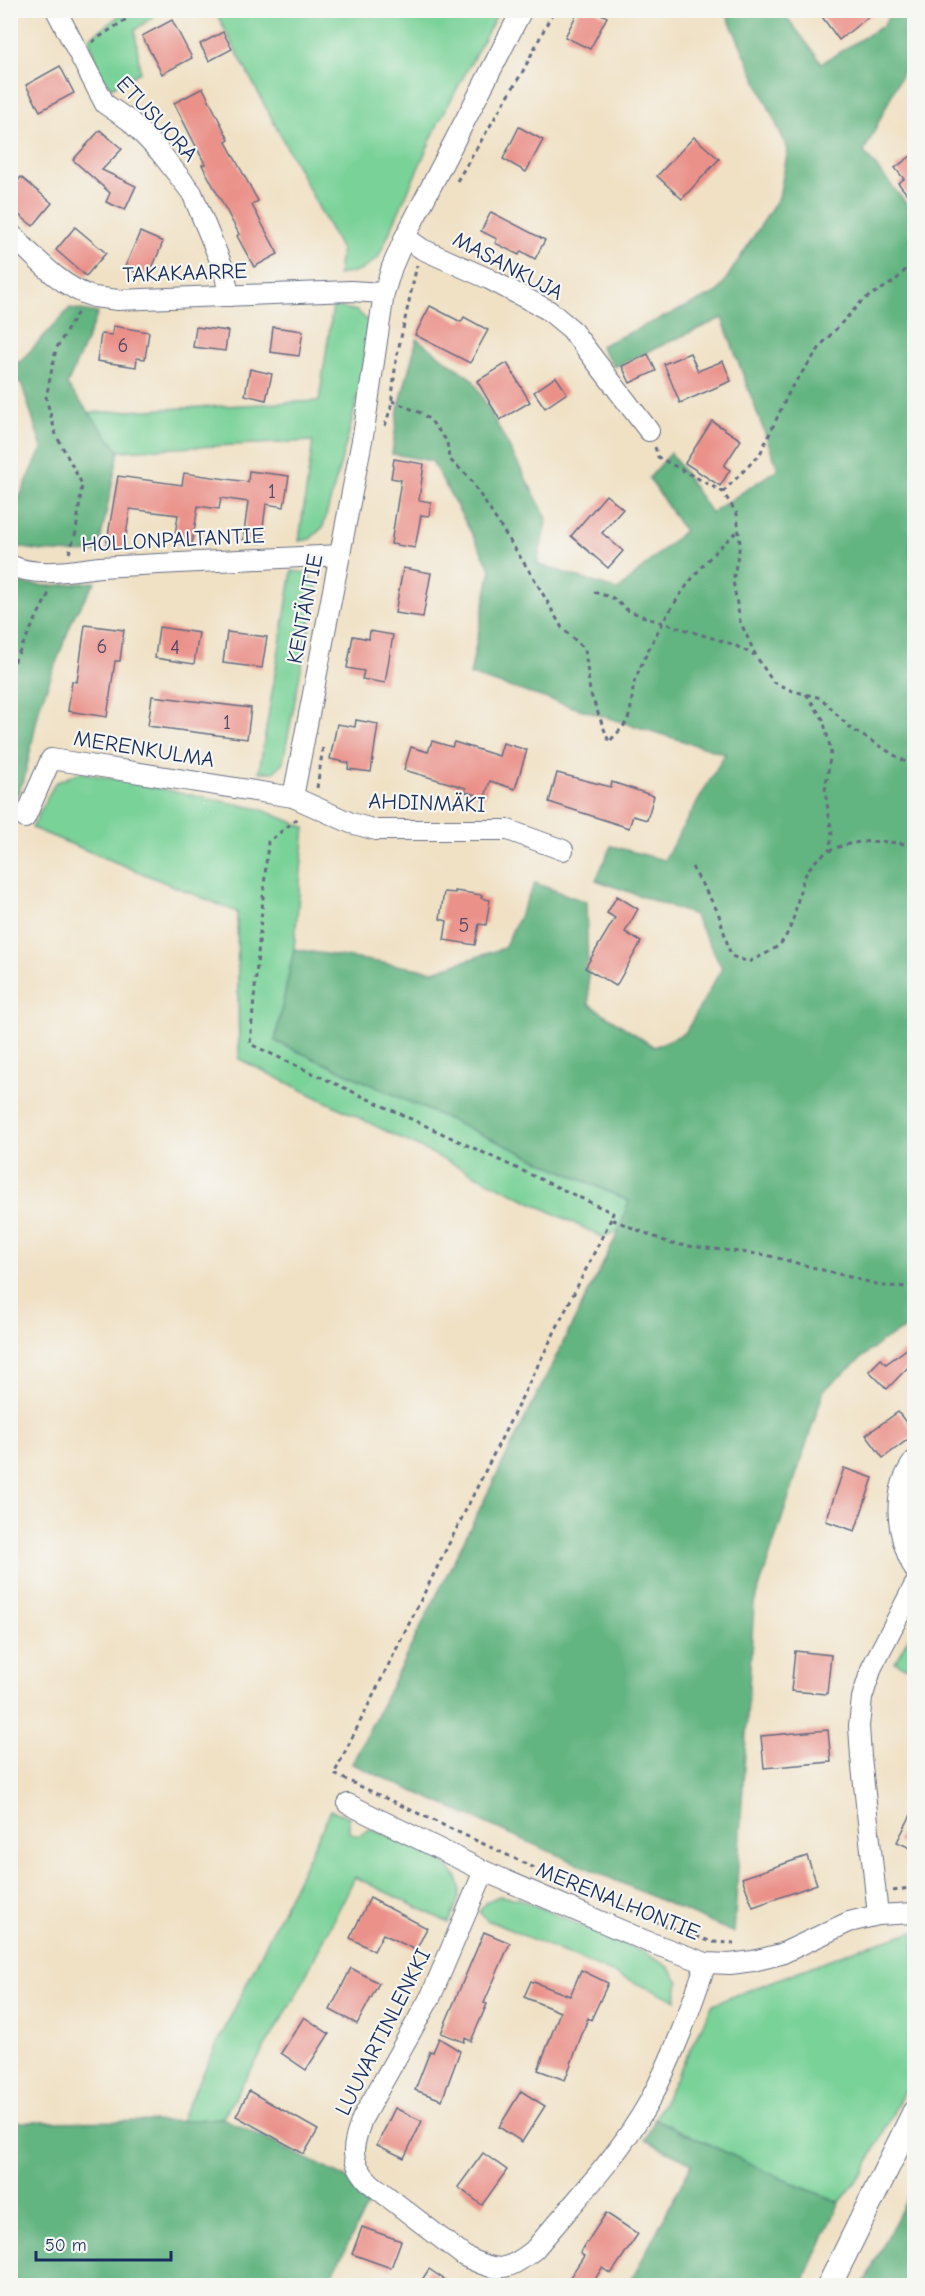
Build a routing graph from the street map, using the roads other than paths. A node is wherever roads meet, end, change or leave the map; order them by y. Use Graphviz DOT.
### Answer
graph roads {
  1 [pos="56,10"];
  2 [pos="522,10"];
  3 [pos="10,233"];
  4 [pos="405,237"];
  5 [pos="384,293"];
  6 [pos="229,296"];
  7 [pos="649,431"];
  8 [pos="340,555"];
  9 [pos="10,565"];
  10 [pos="293,797"];
  11 [pos="25,818"];
  12 [pos="563,850"];
  13 [pos="915,1461"];
  14 [pos="915,1569"];
  15 [pos="915,1586"];
  16 [pos="348,1804"];
  17 [pos="484,1871"];
  18 [pos="915,1913"];
  19 [pos="878,1915"];
  20 [pos="706,1963"];
  21 [pos="915,2113"];
  22 [pos="829,2286"];
  1 -- 6 [label="street, ETUSUORA"];
  2 -- 4 [label="street"];
  3 -- 6 [label="street, TAKAKAARRE"];
  4 -- 5 [label="street"];
  4 -- 7 [label="street, MASANKUJA"];
  5 -- 6 [label="street, TAKAKAARRE"];
  5 -- 8 [label="street, KENTÄNTIE"];
  8 -- 9 [label="street, HOLLONPALTANTIE"];
  8 -- 10 [label="street, KENTÄNTIE"];
  10 -- 11 [label="street, MERENKULMA"];
  10 -- 12 [label="street, AHDINMÄKI"];
  13 -- 14 [label="street"];
  15 -- 19 [label="street"];
  16 -- 17 [label="street, MERENALHONTIE"];
  17 -- 20 [label="street, MERENALHONTIE"];
  17 -- 20 [label="street, LUUVARTINLENKKI"];
  18 -- 19 [label="street, MERENALHONTIE"];
  19 -- 20 [label="street, MERENALHONTIE"];
  21 -- 22 [label="street"];
}
